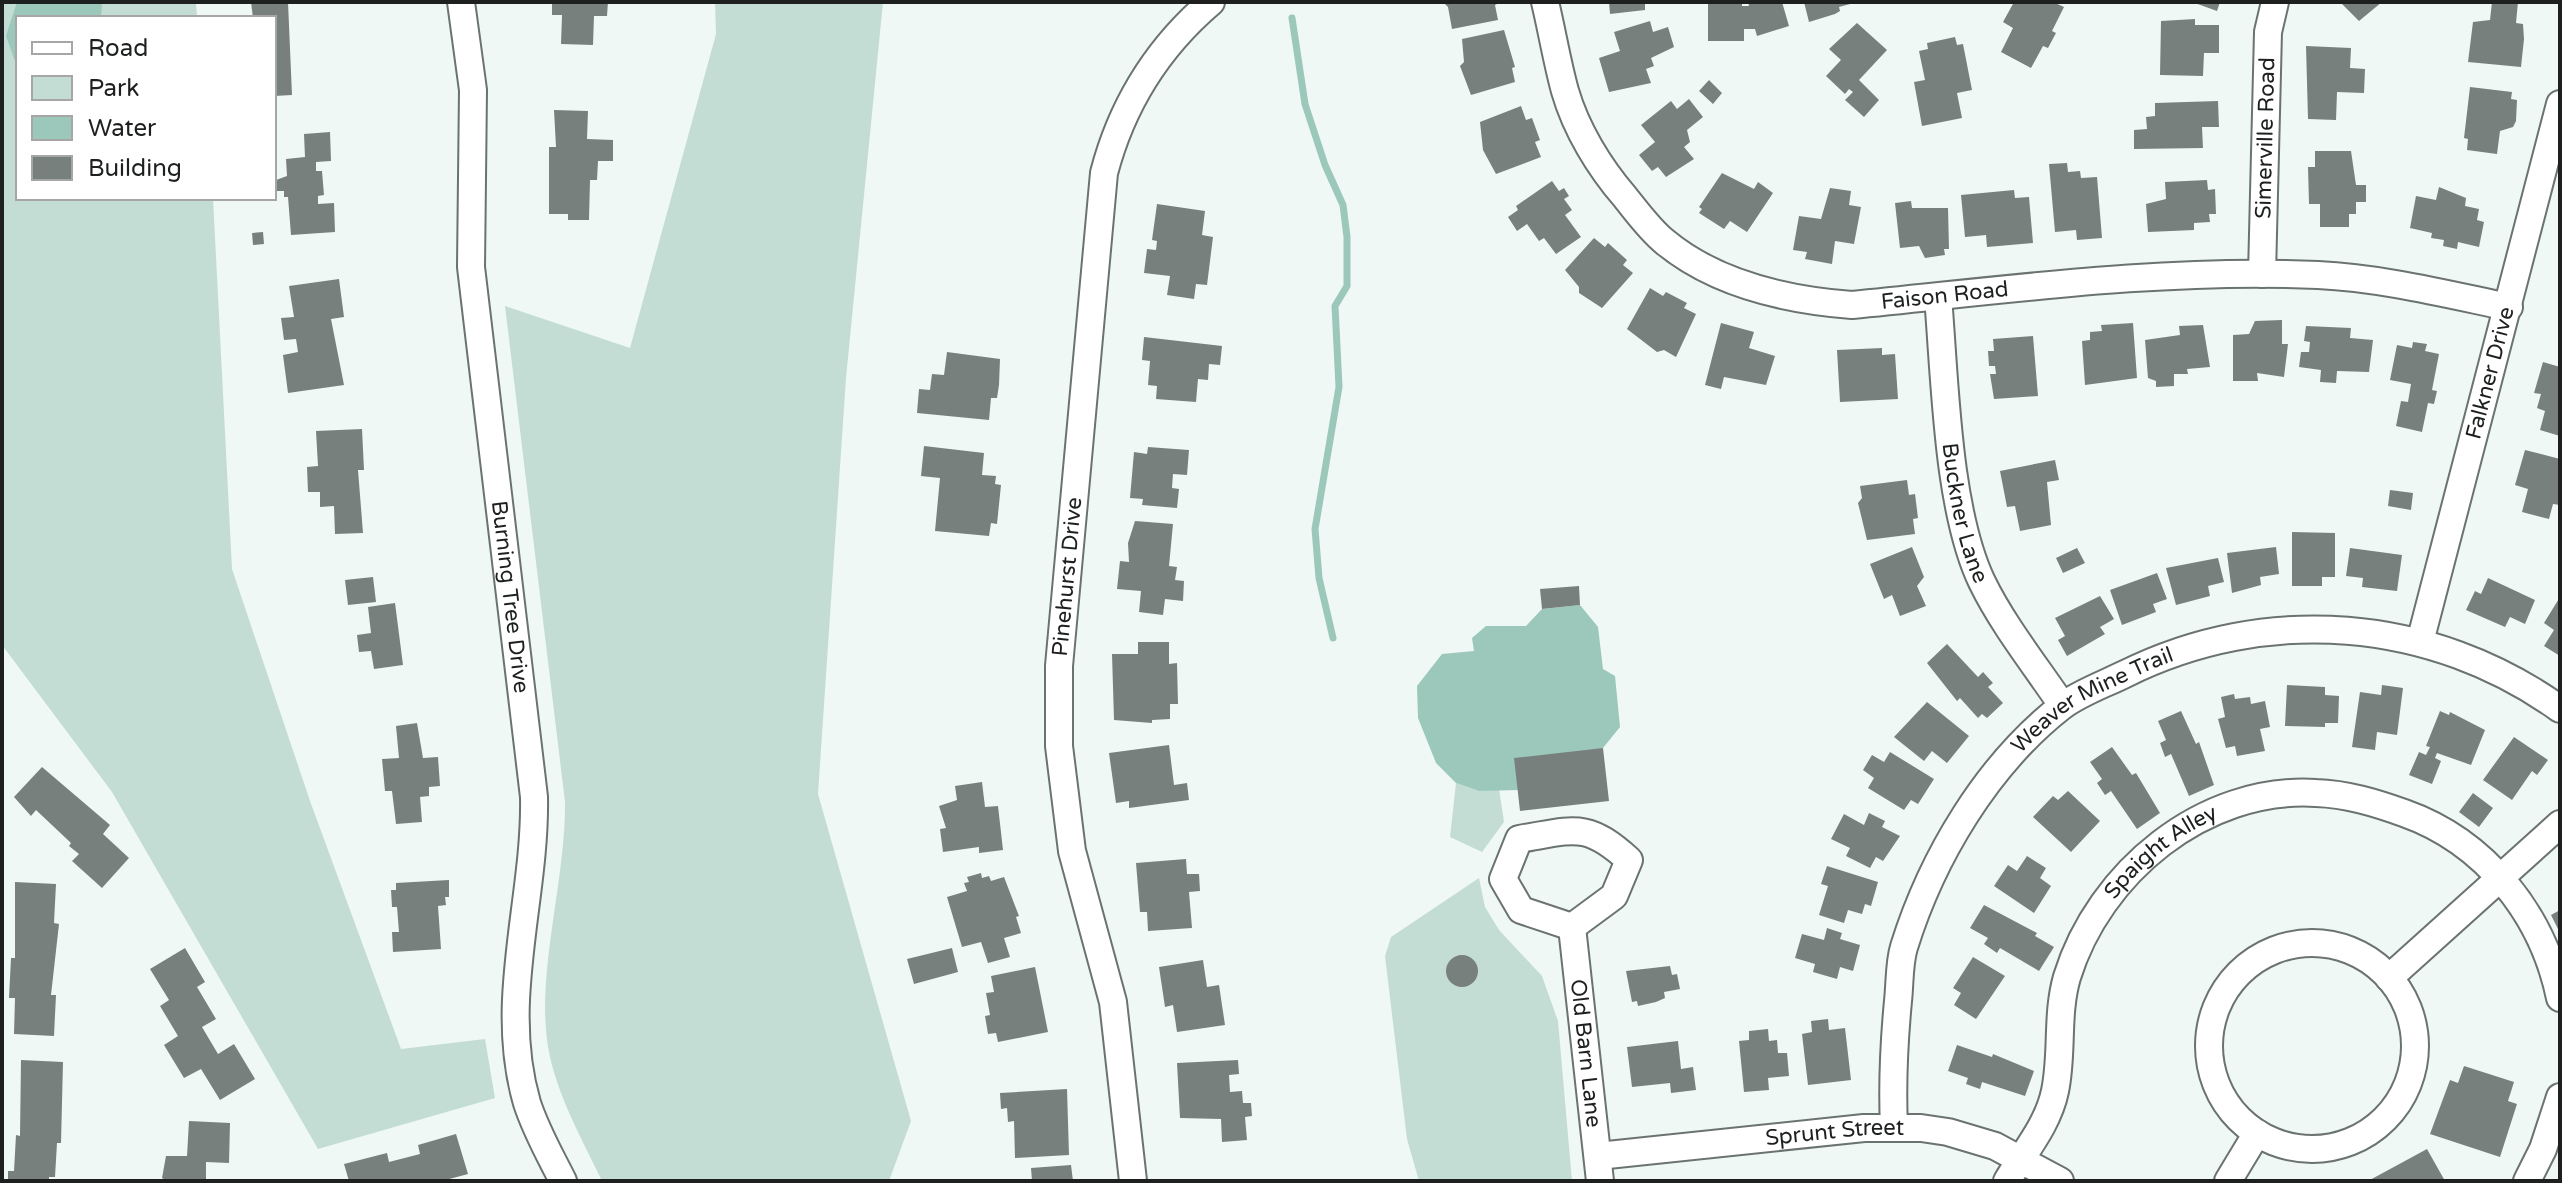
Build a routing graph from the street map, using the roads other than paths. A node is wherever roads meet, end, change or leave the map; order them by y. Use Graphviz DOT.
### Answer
graph roads {
  1 [pos="461,2"];
  2 [pos="1211,2"];
  3 [pos="1545,2"];
  4 [pos="2275,2"];
  5 [pos="2560,104"];
  6 [pos="2262,274"];
  7 [pos="1938,297"];
  8 [pos="2509,307"];
  9 [pos="2420,642"];
  10 [pos="2062,705"];
  11 [pos="2560,709"];
  12 [pos="2560,824"];
  13 [pos="2500,878"];
  14 [pos="1572,927"];
  15 [pos="2389,978"];
  16 [pos="2560,998"];
  17 [pos="2560,1097"];
  18 [pos="1894,1127"];
  19 [pos="2257,1133"];
  20 [pos="2021,1158"];
  21 [pos="1599,1168"];
  22 [pos="563,1181"];
  23 [pos="1133,1181"];
  24 [pos="2007,1181"];
  25 [pos="2060,1181"];
  26 [pos="2228,1181"];
  27 [pos="2527,1181"];
  1 -- 22 [label="street, Burning Tree Drive"];
  2 -- 23 [label="street, Pinehurst Drive"];
  3 -- 7 [label="street, Faison Road"];
  4 -- 6 [label="street, Simerville Road"];
  5 -- 8 [label="street, Falkner Drive"];
  6 -- 7 [label="street, Faison Road"];
  6 -- 8 [label="street, Faison Road"];
  7 -- 10 [label="street, Buckner Lane"];
  8 -- 9 [label="street, Falkner Drive"];
  9 -- 10 [label="street, Weaver Mine Trail"];
  9 -- 11 [label="street, Weaver Mine Trail"];
  10 -- 18 [label="street, Weaver Mine Trail"];
  12 -- 13 [label="street"];
  13 -- 15 [label="street"];
  13 -- 16 [label="street, Spaight Alley"];
  13 -- 20 [label="street, Spaight Alley"];
  14 -- 14 [label="street"];
  14 -- 21 [label="street, Old Barn Lane"];
  15 -- 19 [label="street"];
  15 -- 19 [label="street"];
  17 -- 27 [label="street"];
  18 -- 20 [label="street, Sprunt Street"];
  18 -- 21 [label="street, Sprunt Street"];
  19 -- 26 [label="street"];
  20 -- 24 [label="street, Spaight Alley"];
  20 -- 25 [label="street, Sprunt Street"];
}
